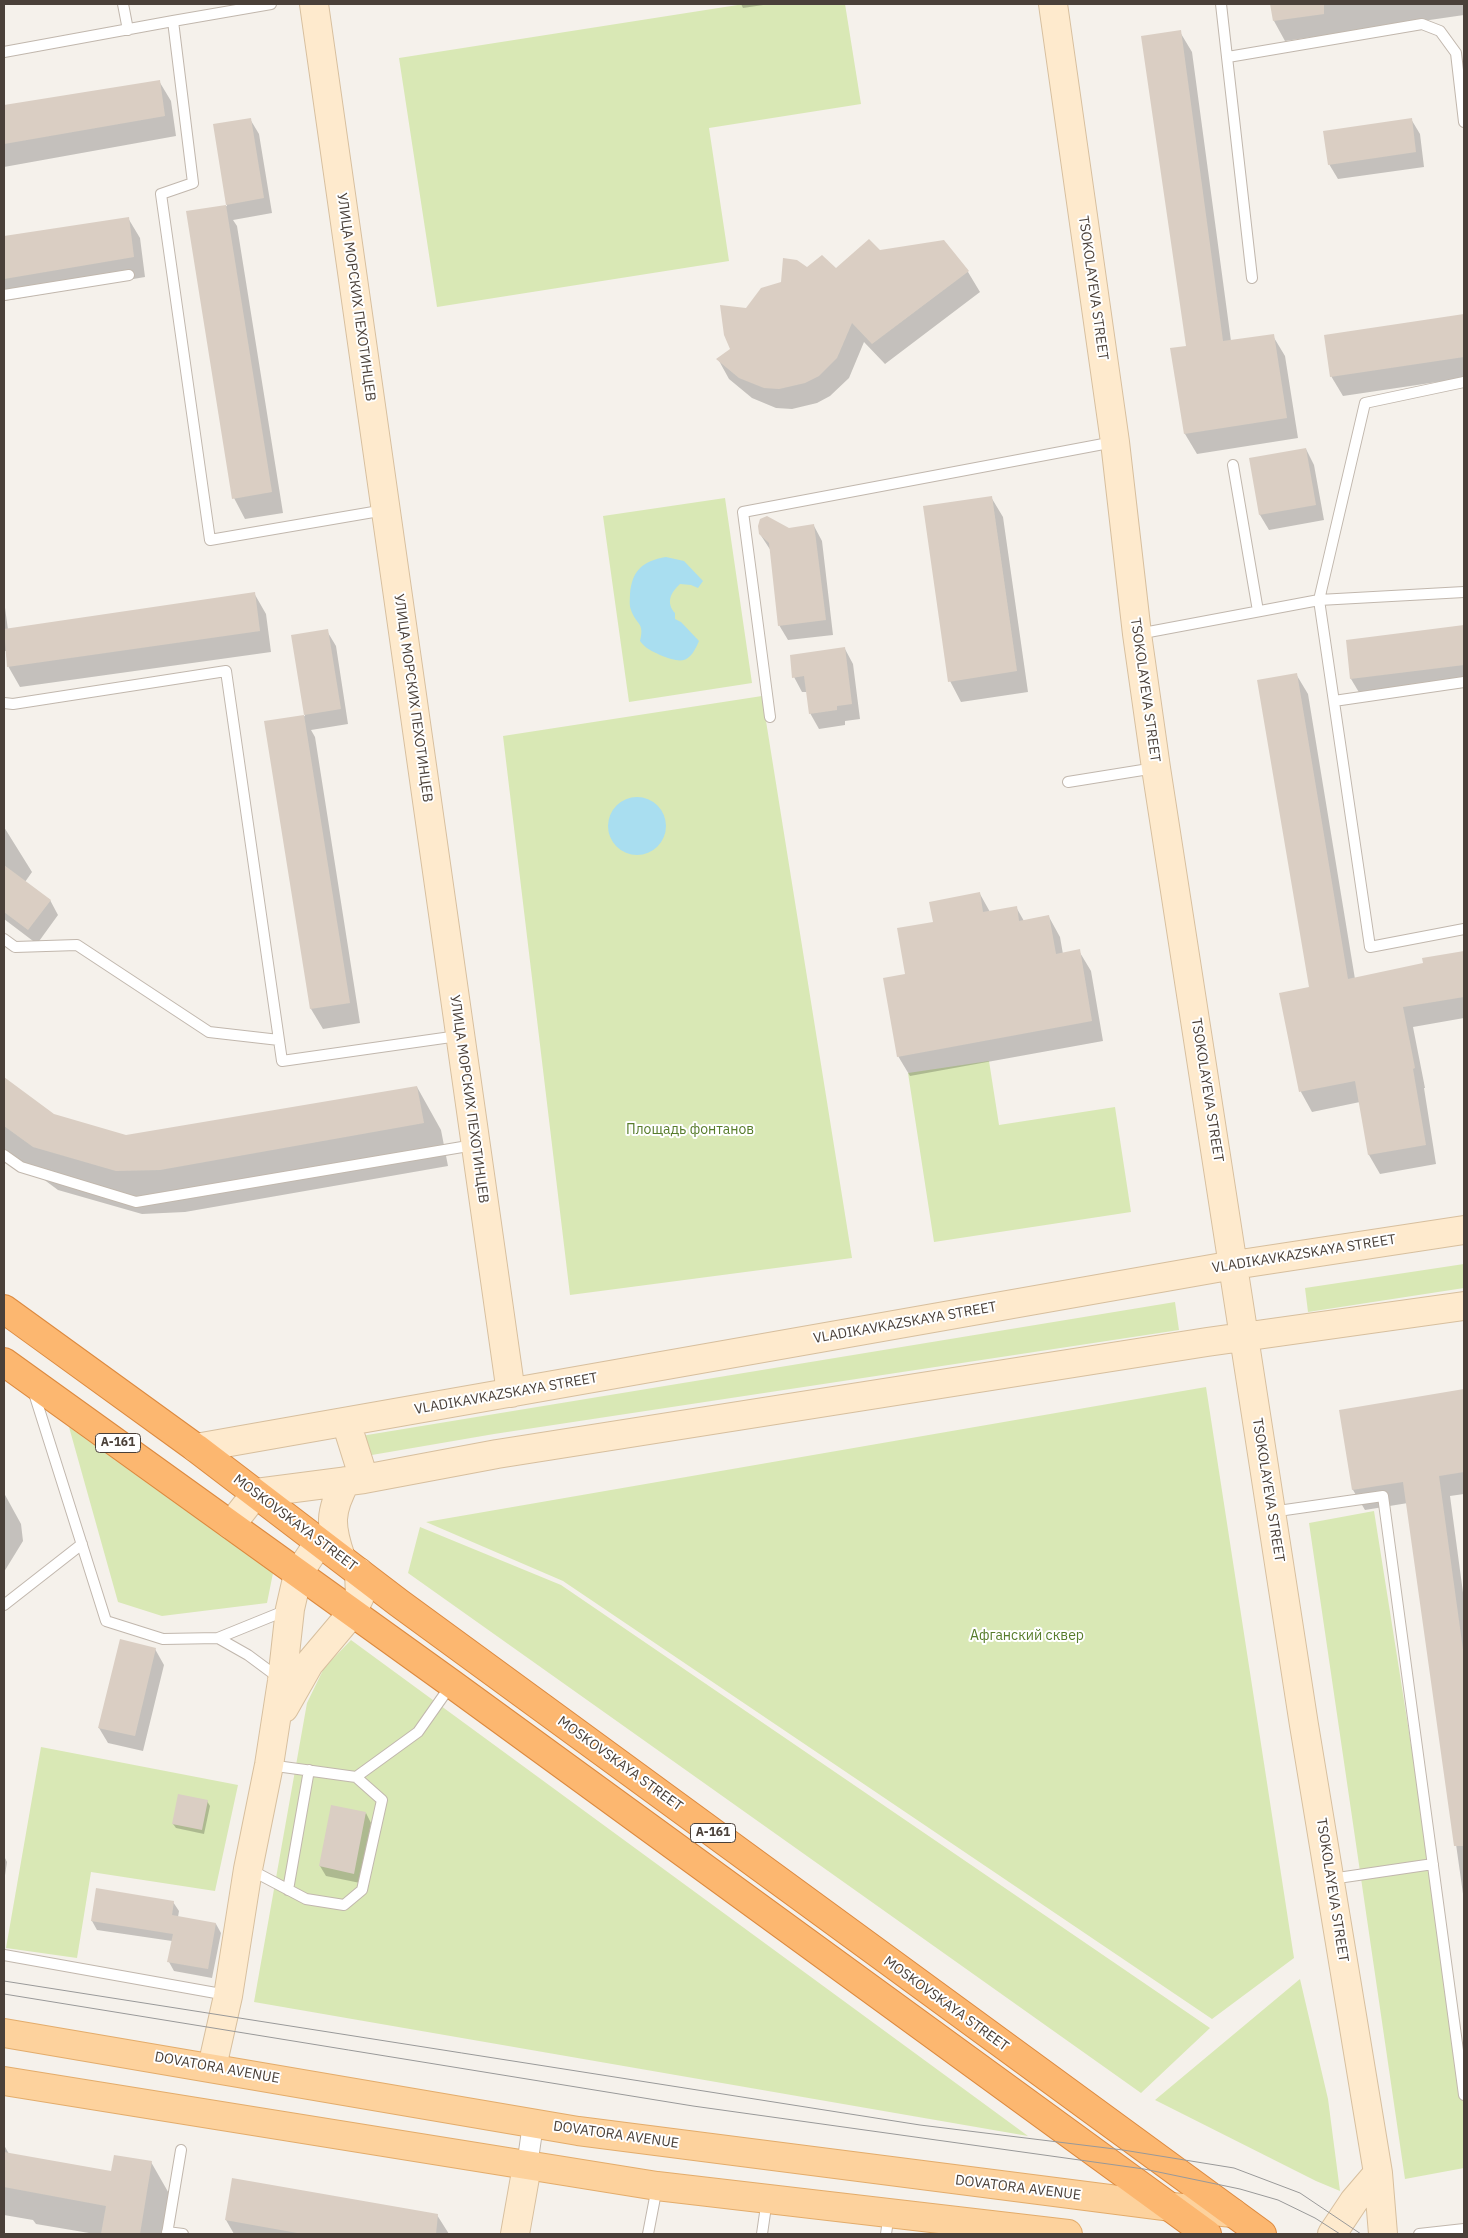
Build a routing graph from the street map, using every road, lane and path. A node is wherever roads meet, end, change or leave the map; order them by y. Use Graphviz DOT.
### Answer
graph roads {
  1 [pos="123,4"];
  2 [pos="271,4"];
  3 [pos="314,4"];
  4 [pos="1053,4"];
  5 [pos="1220,4"];
  6 [pos="173,21"];
  7 [pos="128,30"];
  8 [pos="4,52"];
  9 [pos="1228,57"];
  10 [pos="1464,122"];
  11 [pos="129,275"];
  12 [pos="1252,278"];
  13 [pos="4,295"];
  14 [pos="1464,382"];
  15 [pos="1114,442"];
  16 [pos="1233,465"];
  17 [pos="386,510"];
  18 [pos="1464,592"];
  19 [pos="1319,600"];
  20 [pos="1258,611"];
  21 [pos="1137,634"];
  22 [pos="1464,682"];
  23 [pos="1334,701"];
  24 [pos="4,703"];
  25 [pos="770,717"];
  26 [pos="1156,768"];
  27 [pos="1068,782"];
  28 [pos="1464,929"];
  29 [pos="4,939"];
  30 [pos="460,1036"];
  31 [pos="279,1040"];
  32 [pos="476,1145"];
  33 [pos="4,1155"];
  34 [pos="1464,1230"];
  35 [pos="1234,1265"];
  36 [pos="1464,1306"];
  37 [pos="4,1309"];
  38 [pos="1244,1336"];
  39 [pos="4,1362"];
  40 [pos="29,1380"];
  41 [pos="511,1393"];
  42 [pos="346,1422"];
  43 [pos="196,1448"];
  44 [pos="355,1480"];
  45 [pos="256,1492"];
  46 [pos="1271,1512"];
  47 [pos="231,1525"];
  48 [pos="320,1541"];
  49 [pos="82,1544"];
  50 [pos="350,1565"];
  51 [pos="298,1574"];
  52 [pos="4,1605"];
  53 [pos="290,1609"];
  54 [pos="352,1613"];
  55 [pos="218,1638"];
  56 [pos="282,1681"];
  57 [pos="452,1684"];
  58 [pos="275,1724"];
  59 [pos="269,1765"];
  60 [pos="308,1770"];
  61 [pos="356,1777"];
  62 [pos="1433,1864"];
  63 [pos="248,1869"];
  64 [pos="1331,1879"];
  65 [pos="288,1890"];
  66 [pos="4,1955"];
  67 [pos="228,1996"];
  68 [pos="4,2033"];
  69 [pos="212,2067"];
  70 [pos="4,2081"];
  71 [pos="1464,2094"];
  72 [pos="533,2124"];
  73 [pos="181,2150"];
  74 [pos="527,2166"];
  75 [pos="1378,2174"];
  76 [pos="657,2186"];
  77 [pos="768,2198"];
  78 [pos="1172,2207"];
  79 [pos="1233,2213"];
  80 [pos="888,2223"];
  81 [pos="1464,2229"];
  82 [pos="167,2233"];
  83 [pos="182,2234"];
  84 [pos="515,2234"];
  85 [pos="648,2234"];
  86 [pos="762,2234"];
  87 [pos="1068,2234"];
  88 [pos="1207,2234"];
  89 [pos="1262,2234"];
  90 [pos="1332,2234"];
  91 [pos="1368,2234"];
  92 [pos="1382,2234"];
  93 [pos="1419,2234"];
  1 -- 7 [label="lane"];
  2 -- 6 [label="lane"];
  3 -- 17 [label="street, УЛИЦА МОРСКИХ ПЕХОТИНЦЕВ"];
  4 -- 15 [label="street, TSOKOLAYEVA STREET"];
  5 -- 9 [label="lane"];
  6 -- 7 [label="lane"];
  6 -- 17 [label="lane"];
  7 -- 8 [label="lane"];
  9 -- 10 [label="lane"];
  9 -- 12 [label="lane"];
  11 -- 13 [label="lane"];
  14 -- 19 [label="lane"];
  15 -- 21 [label="street, TSOKOLAYEVA STREET"];
  15 -- 25 [label="lane"];
  16 -- 20 [label="lane"];
  17 -- 30 [label="street, УЛИЦА МОРСКИХ ПЕХОТИНЦЕВ"];
  18 -- 19 [label="lane"];
  19 -- 20 [label="lane"];
  19 -- 23 [label="lane"];
  20 -- 21 [label="lane"];
  21 -- 26 [label="street, TSOKOLAYEVA STREET"];
  22 -- 23 [label="lane"];
  23 -- 28 [label="lane"];
  24 -- 31 [label="lane"];
  26 -- 27 [label="lane"];
  26 -- 35 [label="street, TSOKOLAYEVA STREET"];
  29 -- 31 [label="lane"];
  30 -- 31 [label="lane"];
  30 -- 32 [label="street, УЛИЦА МОРСКИХ ПЕХОТИНЦЕВ"];
  32 -- 33 [label="lane"];
  32 -- 41 [label="street, УЛИЦА МОРСКИХ ПЕХОТИНЦЕВ"];
  34 -- 35 [label="street, VLADIKAVKAZSKAYA STREET"];
  35 -- 38 [label="street, TSOKOLAYEVA STREET"];
  35 -- 41 [label="street, VLADIKAVKAZSKAYA STREET"];
  36 -- 38 [label="street"];
  37 -- 43 [label="highway, MOSKOVSKAYA STREET / А-161"];
  38 -- 44 [label="street"];
  38 -- 46 [label="street, TSOKOLAYEVA STREET"];
  39 -- 40 [label="highway, А-161"];
  40 -- 47 [label="highway, А-161"];
  40 -- 49 [label="lane"];
  41 -- 42 [label="street, VLADIKAVKAZSKAYA STREET"];
  42 -- 43 [label="street, VLADIKAVKAZSKAYA STREET"];
  42 -- 44 [label="street"];
  43 -- 45 [label="highway, MOSKOVSKAYA STREET / А-161"];
  44 -- 45 [label="street"];
  44 -- 50 [label="street"];
  45 -- 47 [label="street"];
  45 -- 48 [label="highway, MOSKOVSKAYA STREET / А-161"];
  46 -- 62 [label="lane"];
  46 -- 64 [label="street, TSOKOLAYEVA STREET"];
  47 -- 51 [label="highway, А-161"];
  48 -- 50 [label="highway, MOSKOVSKAYA STREET / А-161"];
  48 -- 51 [label="street"];
  49 -- 52 [label="lane"];
  49 -- 55 [label="lane"];
  50 -- 54 [label="street"];
  50 -- 79 [label="highway, MOSKOVSKAYA STREET / А-161"];
  51 -- 53 [label="street"];
  51 -- 54 [label="highway, А-161"];
  53 -- 55 [label="lane"];
  53 -- 56 [label="street"];
  54 -- 57 [label="highway, А-161"];
  54 -- 58 [label="street"];
  55 -- 56 [label="lane"];
  56 -- 58 [label="street"];
  57 -- 61 [label="lane"];
  57 -- 78 [label="highway, А-161"];
  58 -- 59 [label="street"];
  59 -- 60 [label="lane"];
  59 -- 63 [label="street"];
  60 -- 61 [label="lane"];
  60 -- 65 [label="lane"];
  61 -- 65 [label="lane"];
  62 -- 64 [label="lane"];
  62 -- 71 [label="lane"];
  63 -- 65 [label="lane"];
  63 -- 67 [label="street"];
  64 -- 75 [label="street, TSOKOLAYEVA STREET"];
  66 -- 67 [label="lane"];
  67 -- 69 [label="street"];
  68 -- 69 [label="main road, DOVATORA AVENUE"];
  69 -- 72 [label="main road, DOVATORA AVENUE"];
  70 -- 74 [label="main road"];
  72 -- 74 [label="street"];
  72 -- 78 [label="main road, DOVATORA AVENUE"];
  73 -- 82 [label="lane"];
  74 -- 76 [label="main road"];
  74 -- 84 [label="street"];
  75 -- 90 [label="street"];
  75 -- 91 [label="street, TSOKOLAYEVA STREET"];
  75 -- 92 [label="street, TSOKOLAYEVA STREET"];
  76 -- 77 [label="main road"];
  76 -- 85 [label="lane"];
  77 -- 80 [label="main road"];
  77 -- 86 [label="lane"];
  78 -- 79 [label="main road, DOVATORA AVENUE"];
  78 -- 88 [label="highway, А-161"];
  79 -- 89 [label="highway, MOSKOVSKAYA STREET"];
  80 -- 87 [label="main road"];
  81 -- 93 [label="lane"];
  82 -- 83 [label="lane"];
}
